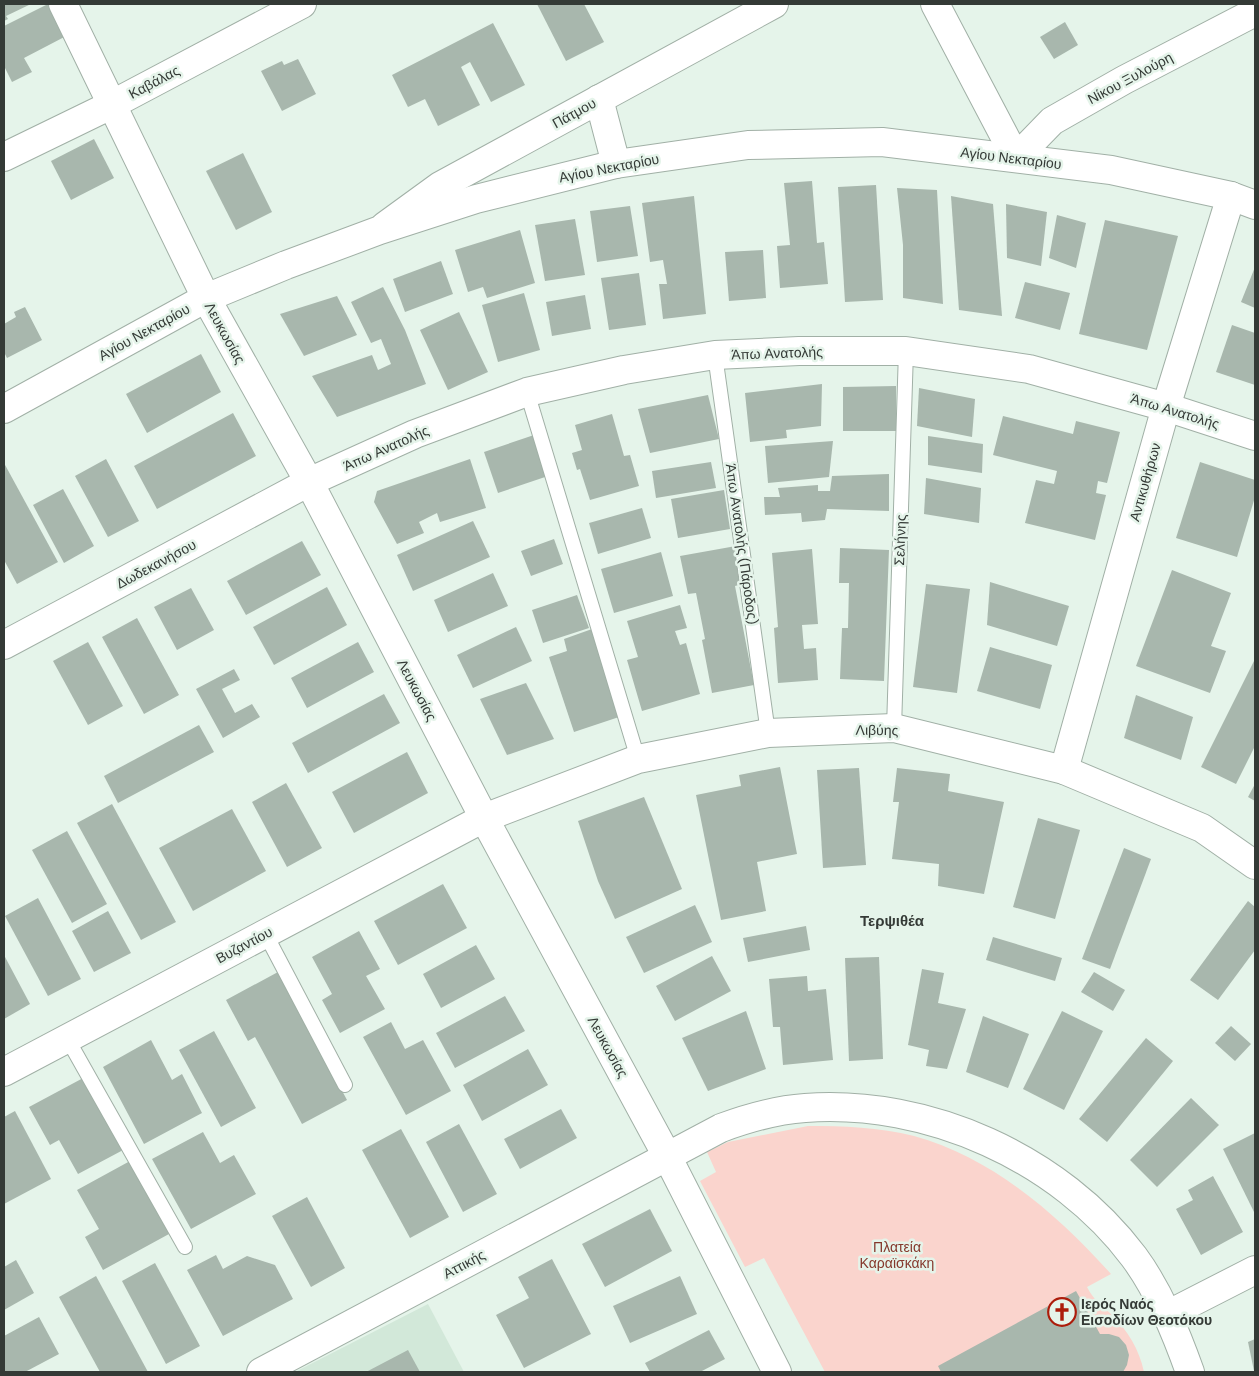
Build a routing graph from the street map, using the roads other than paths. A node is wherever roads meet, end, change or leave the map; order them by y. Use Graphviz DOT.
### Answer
graph roads {
  1 [pos="63,4"];
  2 [pos="302,4"];
  3 [pos="774,4"];
  4 [pos="935,4"];
  5 [pos="1255,12"];
  6 [pos="599,99"];
  7 [pos="111,105"];
  8 [pos="4,157"];
  9 [pos="1016,158"];
  10 [pos="616,164"];
  11 [pos="1243,201"];
  12 [pos="380,230"];
  13 [pos="206,298"];
  14 [pos="906,351"];
  15 [pos="715,355"];
  16 [pos="527,392"];
  17 [pos="1166,407"];
  18 [pos="4,408"];
  19 [pos="1255,436"];
  20 [pos="309,482"];
  21 [pos="4,645"];
  22 [pos="894,728"];
  23 [pos="768,733"];
  24 [pos="638,760"];
  25 [pos="1064,770"];
  26 [pos="484,818"];
  27 [pos="1255,865"];
  28 [pos="266,933"];
  29 [pos="67,1038"];
  30 [pos="4,1072"];
  31 [pos="345,1085"];
  32 [pos="667,1156"];
  33 [pos="185,1247"];
  34 [pos="1255,1270"];
  35 [pos="1168,1314"];
  36 [pos="261,1372"];
  37 [pos="777,1372"];
  38 [pos="1190,1372"];
  1 -- 7 [label="street, Λευκωσίας"];
  2 -- 7 [label="street, Καβάλας"];
  3 -- 6 [label="street, Πάτμου"];
  4 -- 9 [label="street"];
  5 -- 9 [label="street, Νίκου Ξυλούρη"];
  6 -- 10 [label="street"];
  6 -- 12 [label="street, Πάτμου"];
  7 -- 8 [label="street, Καβάλας"];
  7 -- 13 [label="street, Λευκωσίας"];
  9 -- 10 [label="street, Αγίου Νεκταρίου"];
  9 -- 11 [label="street, Αγίου Νεκταρίου"];
  10 -- 12 [label="street, Αγίου Νεκταρίου"];
  11 -- 17 [label="street, Αντικυθήρων"];
  12 -- 13 [label="street, Αγίου Νεκταρίου"];
  13 -- 18 [label="street, Αγίου Νεκταρίου"];
  13 -- 20 [label="street, Λευκωσίας"];
  14 -- 15 [label="street, Άπω Ανατολής"];
  14 -- 17 [label="street, Άπω Ανατολής"];
  14 -- 22 [label="lane, Σελήνης"];
  15 -- 16 [label="street, Άπω Ανατολής"];
  15 -- 23 [label="lane, Άπω Ανατολής (Πάροδος)"];
  16 -- 20 [label="street, Άπω Ανατολής"];
  16 -- 24 [label="lane"];
  17 -- 19 [label="street, Άπω Ανατολής"];
  17 -- 25 [label="street, Αντικυθήρων"];
  20 -- 21 [label="street, Δωδεκανήσου"];
  20 -- 26 [label="street, Λευκωσίας"];
  22 -- 23 [label="street, Λιβύης"];
  22 -- 25 [label="street, Λιβύης"];
  23 -- 24 [label="street, Λιβύης"];
  24 -- 26 [label="street, Λιβύης"];
  25 -- 27 [label="street, Λιβύης"];
  26 -- 28 [label="street, Βυζαντίου"];
  26 -- 32 [label="street, Λευκωσίας"];
  28 -- 29 [label="street, Βυζαντίου"];
  28 -- 31 [label="lane"];
  29 -- 30 [label="street, Βυζαντίου"];
  29 -- 33 [label="lane"];
  32 -- 35 [label="street"];
  32 -- 36 [label="street, Αττικής"];
  32 -- 37 [label="street, Λευκωσίας"];
  34 -- 35 [label="street"];
  35 -- 38 [label="street"];
}
